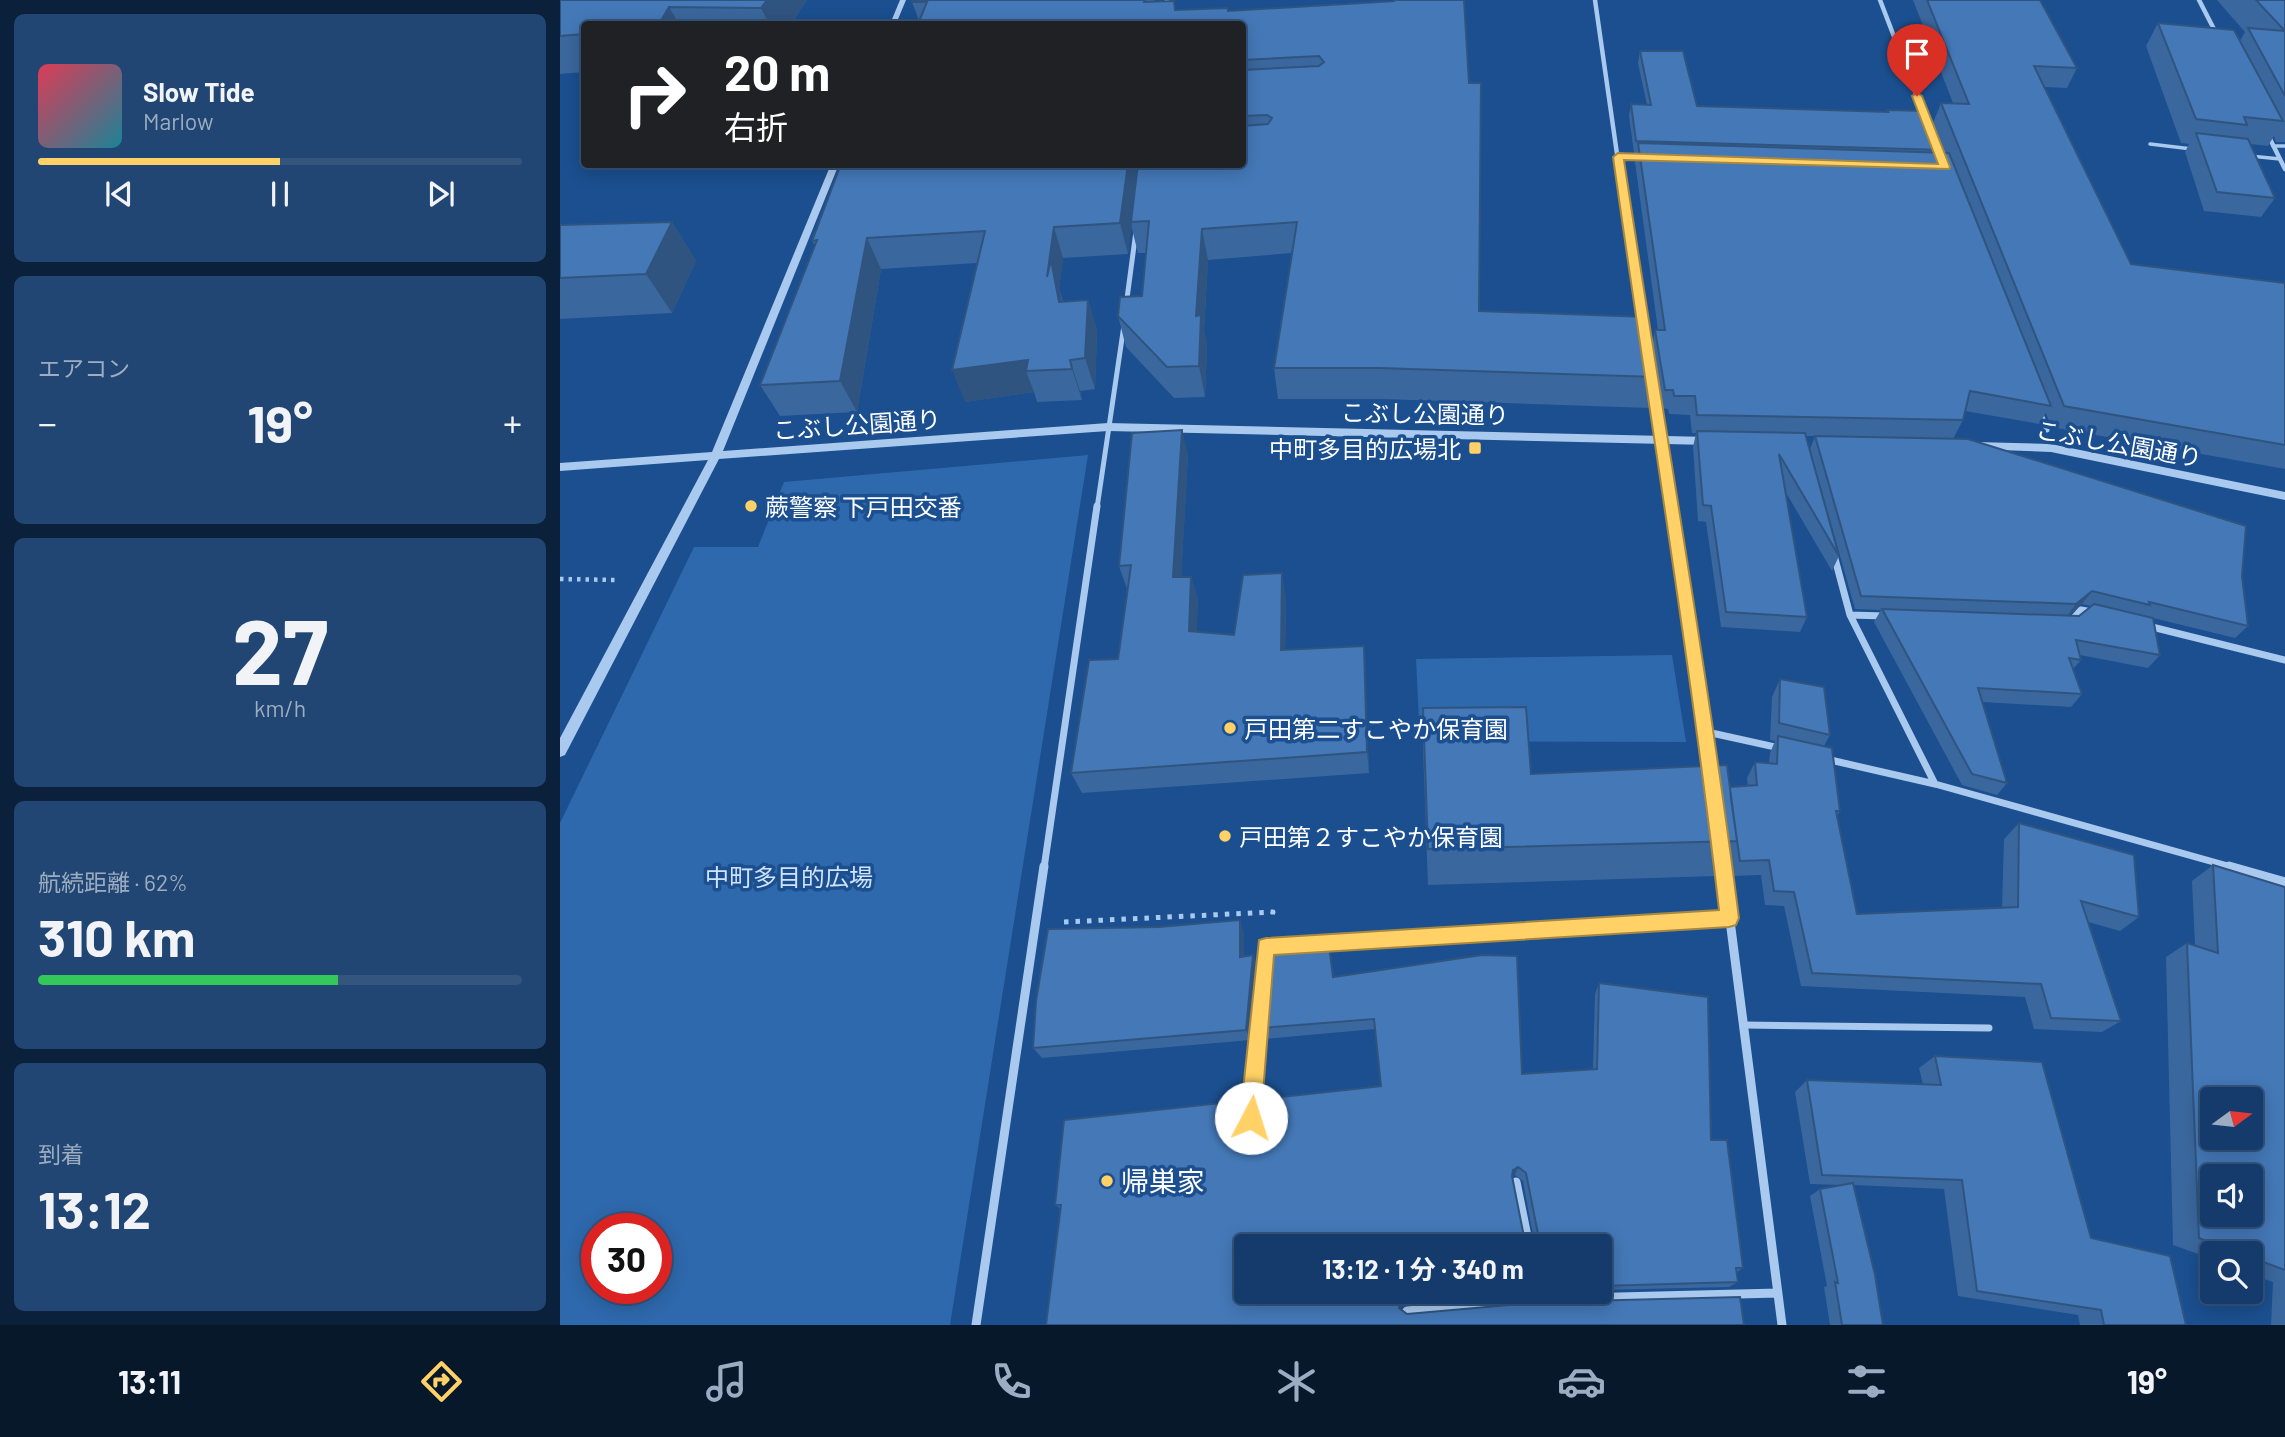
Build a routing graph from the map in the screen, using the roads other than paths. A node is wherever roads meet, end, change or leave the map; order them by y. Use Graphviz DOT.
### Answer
graph roads {
  1 [pos="903,0"];
  2 [pos="1167,0"];
  3 [pos="1595,0"];
  4 [pos="1880,0"];
  5 [pos="2199,0"];
  6 [pos="894,21"];
  7 [pos="1164,21"];
  8 [pos="2224,49"];
  9 [pos="1930,129"];
  10 [pos="2267,134"];
  11 [pos="2150,144"];
  12 [pos="2273,146"];
  13 [pos="2285,146"];
  14 [pos="2202,150"];
  15 [pos="2241,155"];
  16 [pos="1618,157"];
  17 [pos="1645,158"];
  18 [pos="2280,159"];
  19 [pos="833,168"];
  20 [pos="2285,169"];
  21 [pos="1136,227"];
  22 [pos="1643,332"];
  23 [pos="1649,372"];
  24 [pos="2037,405"];
  25 [pos="1108,427"];
  26 [pos="2047,430"];
  27 [pos="1659,440"];
  28 [pos="1724,441"];
  29 [pos="1968,446"];
  30 [pos="716,455"];
  31 [pos="560,467"];
  32 [pos="2285,496"];
  33 [pos="1832,549"];
  34 [pos="2095,613"];
  35 [pos="1850,615"];
  36 [pos="1891,617"];
  37 [pos="2055,622"];
  38 [pos="2136,623"];
  39 [pos="2285,660"];
  40 [pos="1707,732"];
  41 [pos="1787,750"];
  42 [pos="560,751"];
  43 [pos="1814,756"];
  44 [pos="1935,784"];
  45 [pos="1713,785"];
  46 [pos="1721,852"];
  47 [pos="2285,881"];
  48 [pos="1729,918"];
  49 [pos="1743,1026"];
  50 [pos="1989,1028"];
  51 [pos="1251,1118"];
  52 [pos="1516,1182"];
  53 [pos="1527,1234"];
  54 [pos="1778,1293"];
  55 [pos="1612,1294"];
  56 [pos="1465,1304"];
  57 [pos="1407,1311"];
  58 [pos="976,1325"];
  59 [pos="1783,1325"];
  1 -- 6 [label="street"];
  2 -- 7 [label="street"];
  3 -- 16 [label="street"];
  4 -- 9 [label="street"];
  5 -- 8 [label="street"];
  10 -- 12 [label="street"];
  11 -- 14 [label="lane"];
  12 -- 13 [label="lane"];
  12 -- 18 [label="street"];
  15 -- 18 [label="lane"];
  16 -- 17 [label="lane"];
  16 -- 22 [label="street"];
  18 -- 20 [label="street"];
  19 -- 30 [label="street"];
  21 -- 25 [label="street"];
  23 -- 27 [label="street"];
  24 -- 26 [label="street"];
  25 -- 27 [label="street, こぶし公園通り"];
  25 -- 30 [label="street, こぶし公園通り"];
  25 -- 58 [label="street"];
  27 -- 28 [label="street, こぶし公園通り"];
  27 -- 40 [label="street"];
  29 -- 32 [label="street, こぶし公園通り"];
  30 -- 31 [label="street, こぶし公園通り"];
  30 -- 42 [label="street"];
  33 -- 35 [label="street"];
  34 -- 37 [label="street"];
  35 -- 36 [label="street"];
  35 -- 44 [label="street"];
  38 -- 39 [label="street"];
  40 -- 41 [label="street"];
  40 -- 45 [label="street"];
  43 -- 44 [label="street"];
  44 -- 47 [label="street"];
  46 -- 48 [label="street"];
  48 -- 49 [label="street"];
  48 -- 51 [label="street"];
  49 -- 50 [label="lane"];
  49 -- 54 [label="street"];
  52 -- 53 [label="street"];
  54 -- 55 [label="street"];
  54 -- 59 [label="street"];
  56 -- 57 [label="street"];
}
